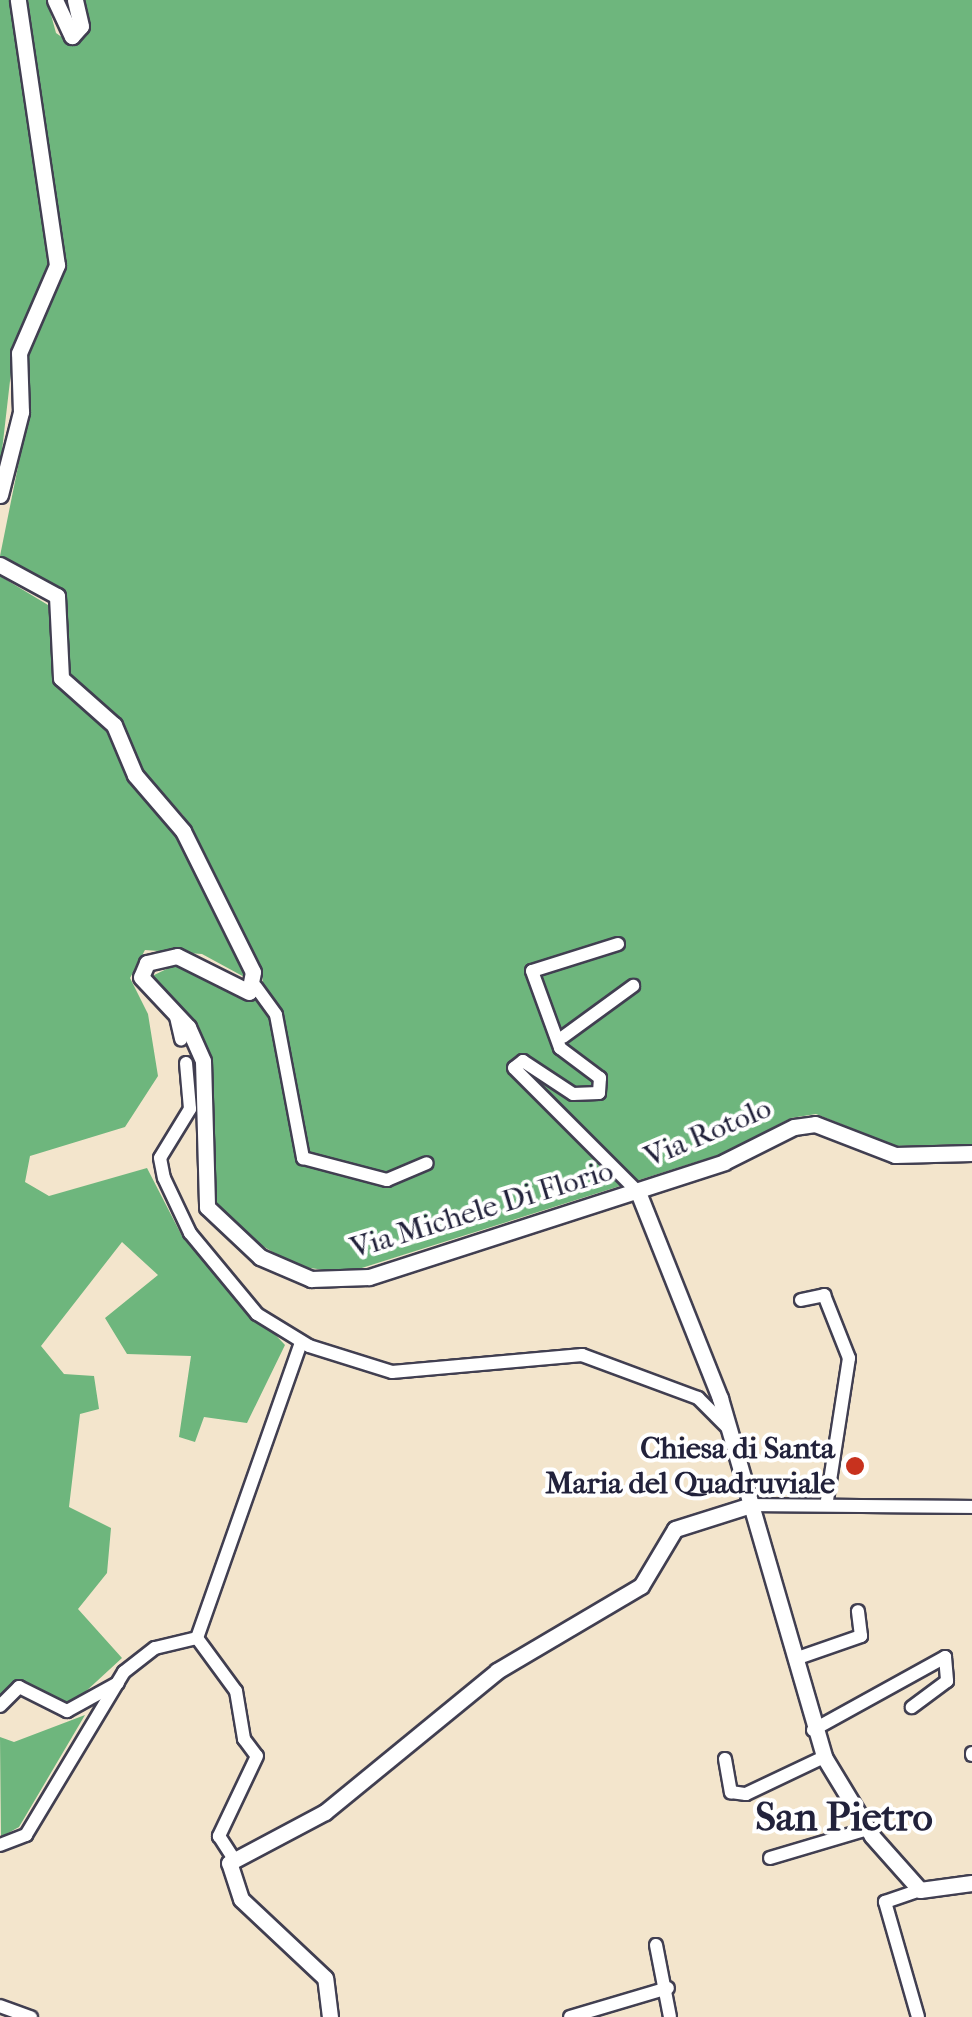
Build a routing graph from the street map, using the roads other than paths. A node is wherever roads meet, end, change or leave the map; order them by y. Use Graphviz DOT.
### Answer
graph roads {
  1 [pos="18,0"];
  2 [pos="55,0"];
  3 [pos="75,0"];
  4 [pos="0,495"];
  5 [pos="0,564"];
  6 [pos="618,944"];
  7 [pos="633,986"];
  8 [pos="256,987"];
  9 [pos="176,1017"];
  10 [pos="564,1037"];
  11 [pos="181,1039"];
  12 [pos="186,1062"];
  13 [pos="972,1154"];
  14 [pos="427,1163"];
  15 [pos="638,1192"];
  16 [pos="801,1300"];
  17 [pos="301,1342"];
  18 [pos="730,1430"];
  19 [pos="827,1500"];
  20 [pos="752,1505"];
  21 [pos="972,1507"];
  22 [pos="858,1611"];
  23 [pos="198,1638"];
  24 [pos="796,1660"];
  25 [pos="118,1683"];
  26 [pos="0,1706"];
  27 [pos="912,1707"];
  28 [pos="814,1730"];
  29 [pos="824,1757"];
  30 [pos="726,1759"];
  31 [pos="868,1829"];
  32 [pos="0,1845"];
  33 [pos="770,1858"];
  34 [pos="234,1859"];
  35 [pos="972,1883"];
  36 [pos="920,1890"];
  37 [pos="656,1944"];
  38 [pos="668,1988"];
  39 [pos="0,2006"];
  40 [pos="31,2017"];
  41 [pos="330,2017"];
  42 [pos="570,2017"];
  43 [pos="670,2017"];
  44 [pos="918,2017"];
  1 -- 4 [label="street"];
  2 -- 3 [label="street"];
  5 -- 8 [label="street"];
  6 -- 10 [label="street"];
  7 -- 10 [label="street"];
  8 -- 9 [label="street, Via Michele Di Florio"];
  8 -- 14 [label="street"];
  9 -- 11 [label="street"];
  9 -- 15 [label="street, Via Michele Di Florio"];
  10 -- 15 [label="street"];
  12 -- 17 [label="street"];
  13 -- 15 [label="street, Via Rotolo"];
  15 -- 18 [label="street"];
  16 -- 19 [label="street"];
  17 -- 18 [label="street"];
  17 -- 23 [label="street"];
  18 -- 20 [label="street"];
  19 -- 20 [label="street"];
  19 -- 21 [label="street"];
  20 -- 24 [label="street"];
  20 -- 34 [label="street"];
  22 -- 24 [label="street"];
  23 -- 25 [label="street"];
  23 -- 34 [label="street"];
  24 -- 28 [label="street"];
  25 -- 26 [label="street"];
  25 -- 32 [label="street"];
  27 -- 28 [label="street"];
  28 -- 29 [label="street"];
  29 -- 30 [label="street"];
  29 -- 31 [label="street"];
  31 -- 33 [label="street"];
  31 -- 36 [label="street"];
  34 -- 41 [label="street"];
  35 -- 36 [label="street"];
  36 -- 44 [label="street"];
  37 -- 38 [label="street"];
  38 -- 42 [label="street"];
  38 -- 43 [label="street"];
  39 -- 40 [label="street"];
}
